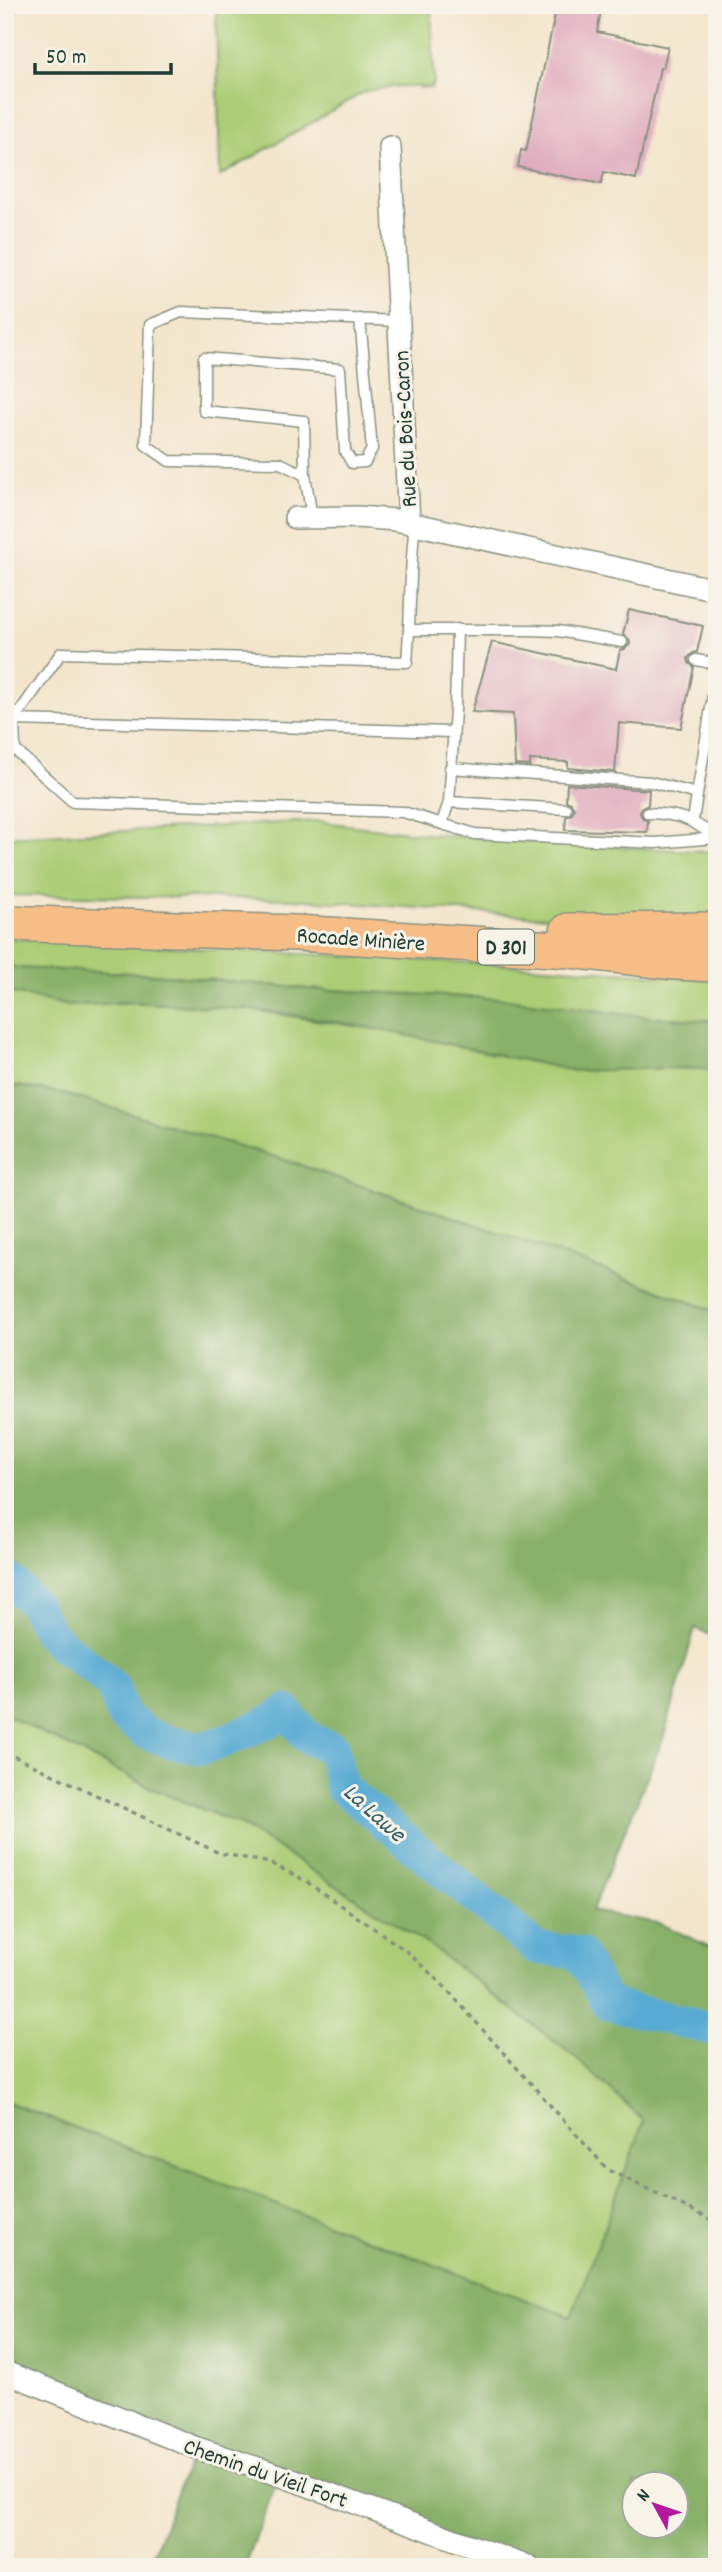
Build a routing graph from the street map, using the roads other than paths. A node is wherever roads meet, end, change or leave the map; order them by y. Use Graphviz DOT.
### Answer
graph roads {
  1 [pos="390,147"];
  2 [pos="360,319"];
  3 [pos="399,321"];
  4 [pos="305,475"];
  5 [pos="303,517"];
  6 [pos="412,524"];
  7 [pos="717,590"];
  8 [pos="457,629"];
  9 [pos="410,630"];
  10 [pos="622,642"];
  11 [pos="695,660"];
  12 [pos="717,664"];
  13 [pos="717,670"];
  14 [pos="14,720"];
  15 [pos="452,732"];
  16 [pos="450,768"];
  17 [pos="697,794"];
  18 [pos="449,802"];
  19 [pos="566,809"];
  20 [pos="648,813"];
  21 [pos="693,820"];
  22 [pos="442,822"];
  23 [pos="717,838"];
  24 [pos="5,923"];
  25 [pos="717,930"];
  26 [pos="296,933"];
  27 [pos="717,964"];
  28 [pos="5,2372"];
  29 [pos="529,2567"];
  1 -- 3 [label="street, Rue du Bois-Caron"];
  2 -- 3 [label="lane"];
  2 -- 4 [label="lane"];
  2 -- 4 [label="lane"];
  3 -- 6 [label="street, Rue du Bois-Caron"];
  4 -- 5 [label="lane"];
  5 -- 6 [label="street"];
  6 -- 7 [label="street, Rue du Bois-Caron"];
  6 -- 9 [label="lane"];
  8 -- 9 [label="lane"];
  8 -- 10 [label="lane"];
  8 -- 15 [label="lane"];
  9 -- 14 [label="lane"];
  11 -- 12 [label="lane"];
  13 -- 17 [label="lane"];
  14 -- 15 [label="lane"];
  14 -- 22 [label="lane"];
  15 -- 16 [label="lane"];
  16 -- 17 [label="lane"];
  16 -- 18 [label="lane"];
  17 -- 21 [label="lane"];
  18 -- 19 [label="lane"];
  18 -- 22 [label="lane"];
  20 -- 21 [label="lane"];
  21 -- 23 [label="lane"];
  22 -- 23 [label="lane"];
  24 -- 26 [label="highway, Rocade Minière / D 301"];
  25 -- 26 [label="highway"];
  26 -- 27 [label="highway, Rocade Minière / D 301"];
  28 -- 29 [label="street, Chemin du Vieil Fort"];
}
